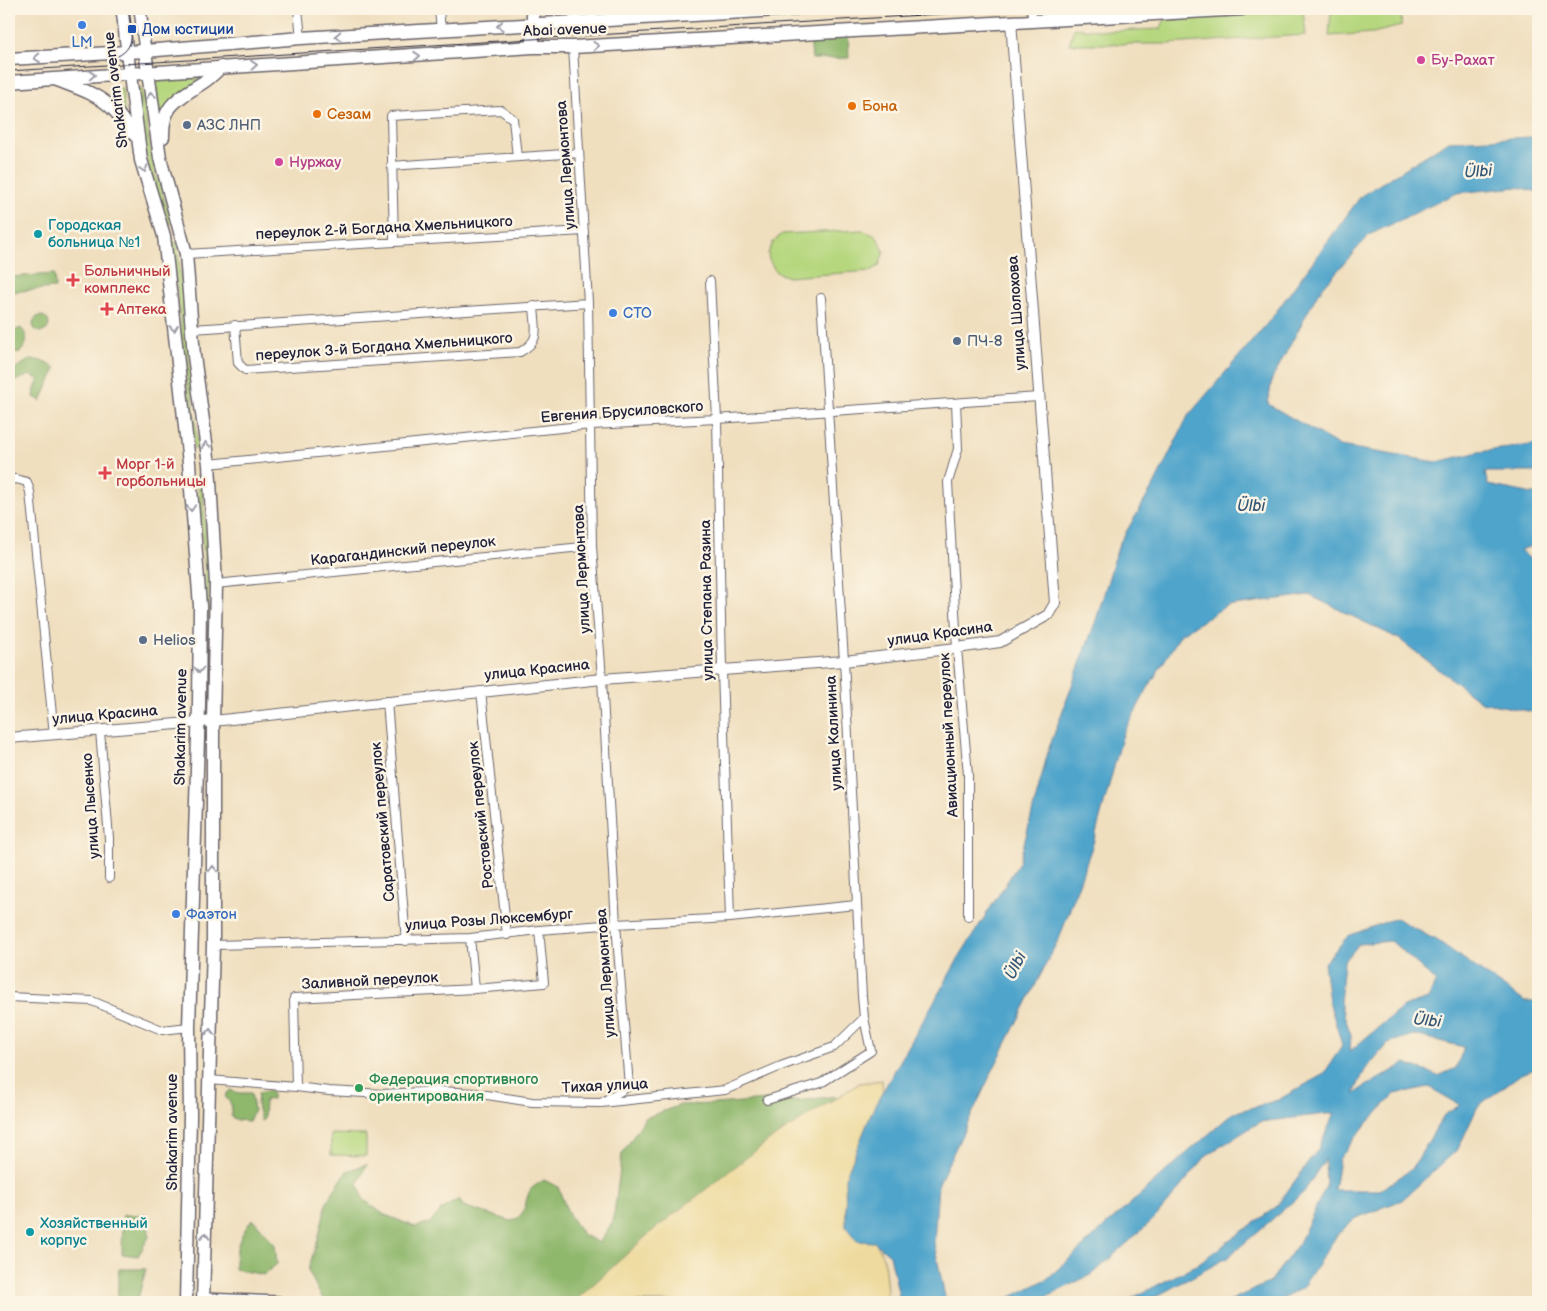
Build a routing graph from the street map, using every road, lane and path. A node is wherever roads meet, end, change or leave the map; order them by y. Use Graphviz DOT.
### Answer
graph roads {
  1 [pos="122,9"];
  2 [pos="140,9"];
  3 [pos="298,9"];
  4 [pos="439,9"];
  5 [pos="533,9"];
  6 [pos="794,9"];
  7 [pos="1242,9"];
  8 [pos="1032,14"];
  9 [pos="1011,21"];
  10 [pos="533,24"];
  11 [pos="441,30"];
  12 [pos="301,38"];
  13 [pos="533,47"];
  14 [pos="573,47"];
  15 [pos="145,51"];
  16 [pos="127,52"];
  17 [pos="9,60"];
  18 [pos="221,68"];
  19 [pos="148,72"];
  20 [pos="130,73"];
  21 [pos="52,78"];
  22 [pos="9,82"];
  23 [pos="138,138"];
  24 [pos="160,151"];
  25 [pos="579,153"];
  26 [pos="517,157"];
  27 [pos="391,166"];
  28 [pos="584,231"];
  29 [pos="181,232"];
  30 [pos="164,236"];
  31 [pos="394,241"];
  32 [pos="186,254"];
  33 [pos="710,282"];
  34 [pos="820,298"];
  35 [pos="588,302"];
  36 [pos="534,306"];
  37 [pos="235,325"];
  38 [pos="192,328"];
  39 [pos="1038,397"];
  40 [pos="956,403"];
  41 [pos="828,410"];
  42 [pos="717,419"];
  43 [pos="591,425"];
  44 [pos="189,464"];
  45 [pos="208,464"];
  46 [pos="9,480"];
  47 [pos="592,546"];
  48 [pos="216,584"];
  49 [pos="1055,603"];
  50 [pos="957,648"];
  51 [pos="844,661"];
  52 [pos="722,670"];
  53 [pos="602,679"];
  54 [pos="481,692"];
  55 [pos="387,701"];
  56 [pos="213,720"];
  57 [pos="198,722"];
  58 [pos="100,731"];
  59 [pos="54,735"];
  60 [pos="9,738"];
  61 [pos="109,878"];
  62 [pos="856,905"];
  63 [pos="968,916"];
  64 [pos="730,918"];
  65 [pos="616,924"];
  66 [pos="539,930"];
  67 [pos="508,935"];
  68 [pos="470,938"];
  69 [pos="406,941"];
  70 [pos="213,945"];
  71 [pos="190,987"];
  72 [pos="211,988"];
  73 [pos="475,989"];
  74 [pos="9,997"];
  75 [pos="864,1018"];
  76 [pos="188,1027"];
  77 [pos="209,1080"];
  78 [pos="296,1087"];
  79 [pos="767,1100"];
  80 [pos="601,1103"];
  81 [pos="190,1110"];
  82 [pos="209,1111"];
  83 [pos="187,1259"];
  84 [pos="205,1260"];
  85 [pos="204,1301"];
  86 [pos="186,1302"];
  87 [pos="278,1302"];
  1 -- 16 [label="main road, Shakarim avenue"];
  2 -- 15 [label="main road"];
  3 -- 12 [label="street"];
  4 -- 11 [label="street"];
  5 -- 10 [label="main road"];
  6 -- 10 [label="main road, Abai avenue"];
  7 -- 8 [label="main road, Abai avenue"];
  8 -- 9 [label="main road, Abai avenue"];
  14 -- 9 [label="main road, Abai avenue, one-way"];
  9 -- 39 [label="street, улица Шолохова"];
  10 -- 11 [label="main road, Abai avenue, one-way"];
  10 -- 13 [label="main road"];
  11 -- 12 [label="main road, Abai avenue, one-way"];
  12 -- 15 [label="main road, Abai avenue"];
  13 -- 14 [label="main road, Abai avenue"];
  18 -- 13 [label="main road, Abai avenue, one-way"];
  14 -- 25 [label="street, улица Лермонтова"];
  15 -- 16 [label="main road, Abai avenue"];
  15 -- 19 [label="main road"];
  16 -- 17 [label="main road, Abai avenue, one-way"];
  16 -- 20 [label="main road, Shakarim avenue"];
  18 -- 19 [label="main road, Abai avenue"];
  18 -- 24 [label="main road"];
  19 -- 20 [label="main road, Abai avenue"];
  24 -- 19 [label="main road, one-way"];
  21 -- 20 [label="main road, Abai avenue, one-way"];
  20 -- 23 [label="main road, Shakarim avenue"];
  21 -- 22 [label="main road, Abai avenue"];
  21 -- 23 [label="main road"];
  23 -- 30 [label="main road, Shakarim avenue, one-way"];
  24 -- 29 [label="main road"];
  25 -- 26 [label="street"];
  25 -- 28 [label="street, улица Лермонтова"];
  26 -- 27 [label="street"];
  26 -- 27 [label="street"];
  27 -- 31 [label="street"];
  28 -- 31 [label="street, переулок 2-й Богдана Хмельницкого"];
  28 -- 35 [label="street, улица Лермонтова"];
  29 -- 30 [label="main road"];
  29 -- 32 [label="main road"];
  30 -- 44 [label="main road, Shakarim avenue, one-way"];
  31 -- 32 [label="street, переулок 2-й Богдана Хмельницкого"];
  32 -- 38 [label="main road"];
  33 -- 42 [label="street, улица Степана Разина"];
  34 -- 41 [label="street, улица Калинина"];
  35 -- 36 [label="street, переулок 3-й Богдана Хмельницкого"];
  35 -- 43 [label="street, улица Лермонтова"];
  36 -- 37 [label="street, переулок 3-й Богдана Хмельницкого"];
  36 -- 37 [label="street, переулок 3-й Богдана Хмельницкого"];
  37 -- 38 [label="street, переулок 3-й Богдана Хмельницкого"];
  45 -- 38 [label="main road, one-way"];
  39 -- 40 [label="street, Евгения Брусиловского"];
  39 -- 49 [label="street, улица Шолохова"];
  40 -- 41 [label="street, Евгения Брусиловского"];
  40 -- 50 [label="street, Авиационный переулок"];
  41 -- 42 [label="street, Евгения Брусиловского"];
  41 -- 51 [label="street, улица Калинина"];
  42 -- 43 [label="street, Евгения Брусиловского"];
  42 -- 52 [label="street, улица Степана Разина"];
  43 -- 45 [label="street, Евгения Брусиловского"];
  43 -- 47 [label="street, улица Лермонтова"];
  44 -- 45 [label="main road"];
  44 -- 57 [label="main road, Shakarim avenue, one-way"];
  45 -- 48 [label="main road"];
  46 -- 59 [label="street"];
  47 -- 48 [label="street, Карагандинский переулок"];
  47 -- 53 [label="street, улица Лермонтова"];
  48 -- 56 [label="main road"];
  49 -- 50 [label="street, улица Красина"];
  50 -- 51 [label="street, улица Красина"];
  50 -- 63 [label="street, Авиационный переулок"];
  51 -- 52 [label="street, улица Красина"];
  51 -- 62 [label="street, улица Калинина"];
  52 -- 53 [label="street, улица Красина"];
  52 -- 64 [label="street, улица Степана Разина"];
  53 -- 54 [label="street, улица Красина"];
  53 -- 65 [label="street, улица Лермонтова"];
  54 -- 55 [label="street, улица Красина"];
  54 -- 67 [label="street, Ростовский переулок"];
  55 -- 56 [label="street, улица Красина"];
  55 -- 69 [label="street, Саратовский переулок"];
  56 -- 57 [label="street, улица Красина"];
  70 -- 56 [label="main road, one-way"];
  57 -- 58 [label="street, улица Красина"];
  57 -- 71 [label="main road, Shakarim avenue"];
  58 -- 59 [label="street, улица Красина"];
  58 -- 61 [label="street, улица Лысенко"];
  59 -- 60 [label="street, улица Красина"];
  62 -- 64 [label="street, улица Розы Люксембург"];
  62 -- 75 [label="street, улица Калинина"];
  64 -- 65 [label="street, улица Розы Люксембург"];
  65 -- 66 [label="street, улица Розы Люксембург"];
  65 -- 80 [label="street, улица Лермонтова"];
  66 -- 67 [label="street, улица Розы Люксембург"];
  66 -- 73 [label="street, Заливной переулок"];
  67 -- 68 [label="street, улица Розы Люксембург"];
  68 -- 69 [label="street, улица Розы Люксембург"];
  68 -- 73 [label="street"];
  69 -- 70 [label="street, улица Розы Люксембург"];
  70 -- 72 [label="main road"];
  71 -- 72 [label="main road"];
  71 -- 76 [label="main road, Shakarim avenue"];
  77 -- 72 [label="main road, one-way"];
  73 -- 78 [label="street, Заливной переулок"];
  74 -- 76 [label="street"];
  75 -- 79 [label="street, улица Калинина"];
  75 -- 80 [label="street, Тихая улица"];
  76 -- 81 [label="main road, Shakarim avenue"];
  77 -- 78 [label="street, Тихая улица"];
  77 -- 82 [label="main road"];
  78 -- 80 [label="street, Тихая улица"];
  81 -- 82 [label="main road"];
  81 -- 83 [label="main road, Shakarim avenue"];
  84 -- 82 [label="main road, one-way"];
  83 -- 84 [label="main road"];
  83 -- 86 [label="main road, Shakarim avenue"];
  84 -- 85 [label="main road"];
  85 -- 87 [label="main road"];
}
